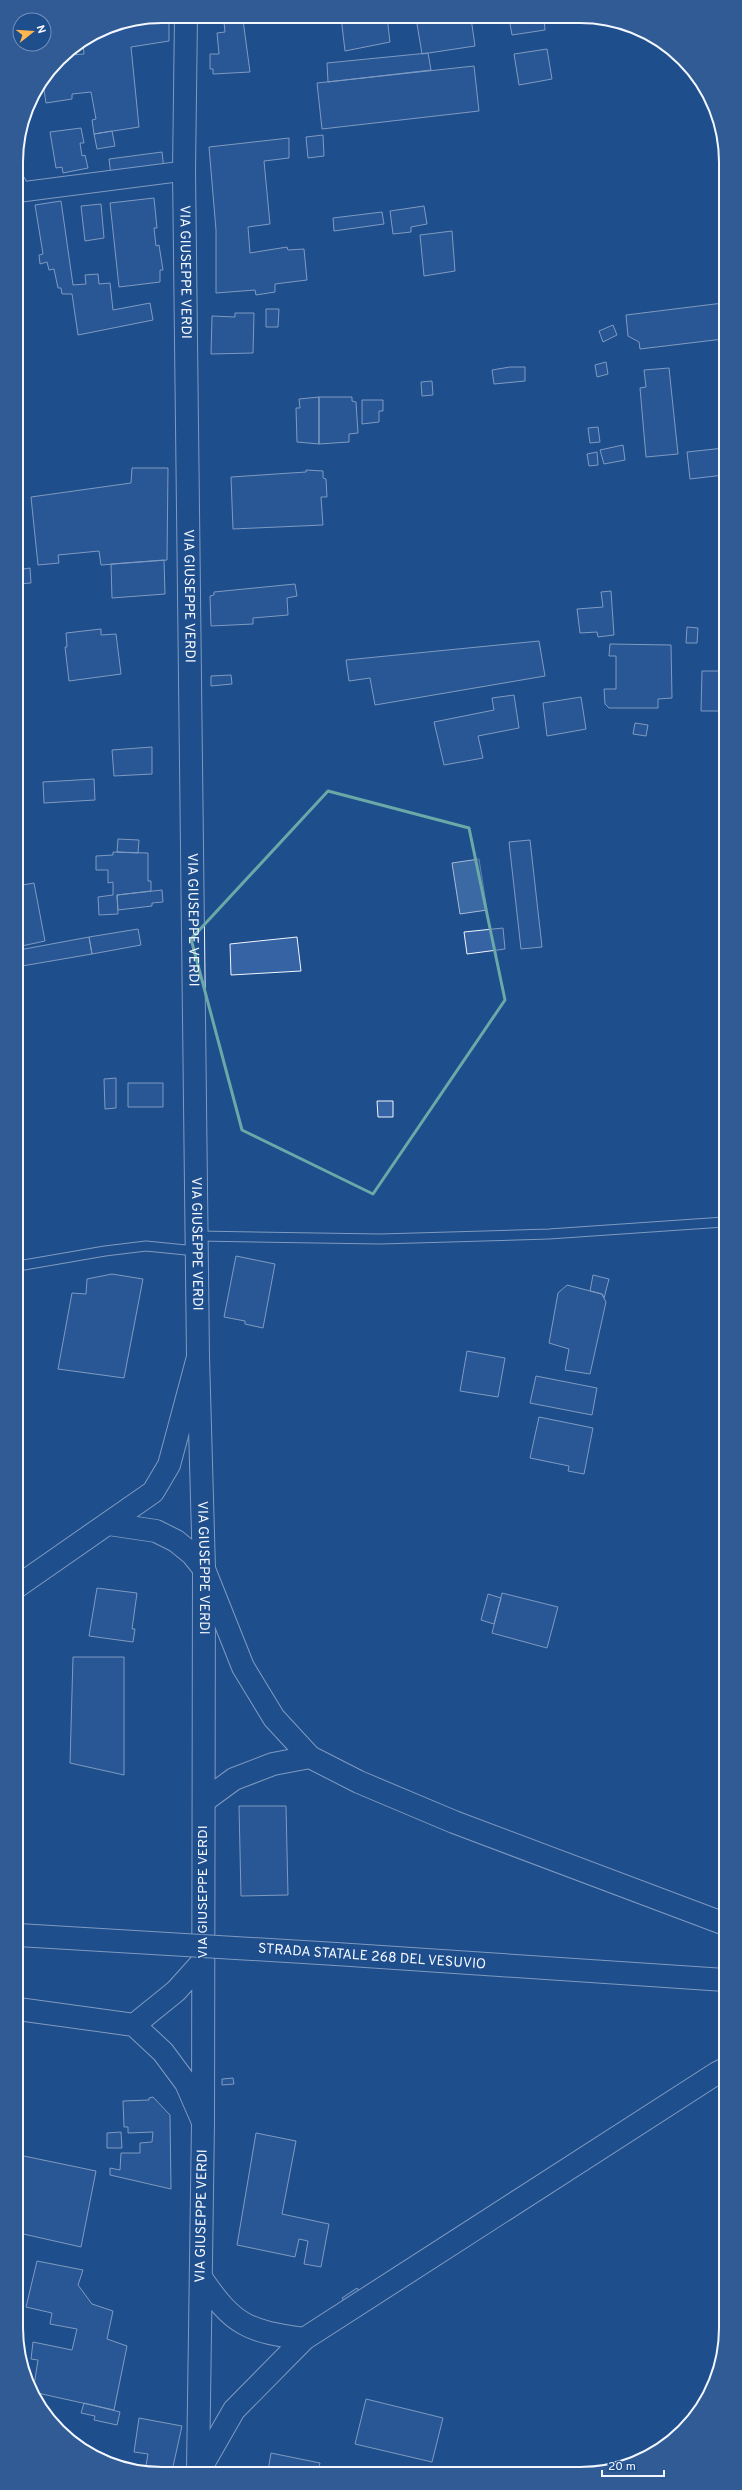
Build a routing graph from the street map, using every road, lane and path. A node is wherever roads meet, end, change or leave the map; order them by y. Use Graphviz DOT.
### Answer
graph roads {
  1 [pos="186,23"];
  2 [pos="184,171"];
  3 [pos="23,192"];
  4 [pos="719,1222"];
  5 [pos="197,1243"];
  6 [pos="23,1265"];
  7 [pos="198,1356"];
  8 [pos="109,1524"];
  9 [pos="204,1569"];
  10 [pos="23,1583"];
  11 [pos="310,1757"];
  12 [pos="204,1801"];
  13 [pos="719,1922"];
  14 [pos="23,1935"];
  15 [pos="203,1961"];
  16 [pos="719,1980"];
  17 [pos="23,2011"];
  18 [pos="134,2025"];
  19 [pos="719,2072"];
  20 [pos="203,2122"];
  21 [pos="202,2279"];
  22 [pos="304,2339"];
  23 [pos="198,2467"];
  24 [pos="200,2467"];
  1 -- 2 [label="main road, VIA GIUSEPPE VERDI"];
  2 -- 3 [label="street"];
  2 -- 5 [label="main road, VIA GIUSEPPE VERDI"];
  4 -- 5 [label="lane"];
  5 -- 6 [label="lane"];
  5 -- 7 [label="main road, VIA GIUSEPPE VERDI"];
  7 -- 8 [label="main road"];
  7 -- 9 [label="main road, VIA GIUSEPPE VERDI"];
  8 -- 9 [label="main road"];
  8 -- 10 [label="main road"];
  9 -- 11 [label="main road"];
  9 -- 12 [label="main road, VIA GIUSEPPE VERDI"];
  11 -- 12 [label="main road"];
  11 -- 13 [label="main road"];
  12 -- 15 [label="main road, VIA GIUSEPPE VERDI"];
  14 -- 16 [label="main road, STRADA STATALE 268 DEL VESUVIO, bridge"];
  15 -- 18 [label="main road"];
  15 -- 20 [label="main road, VIA GIUSEPPE VERDI"];
  17 -- 18 [label="main road"];
  18 -- 20 [label="main road"];
  19 -- 22 [label="main road"];
  20 -- 21 [label="main road, VIA GIUSEPPE VERDI"];
  21 -- 22 [label="main road"];
  21 -- 23 [label="main road, VIA GIUSEPPE VERDI"];
  22 -- 24 [label="main road"];
}
